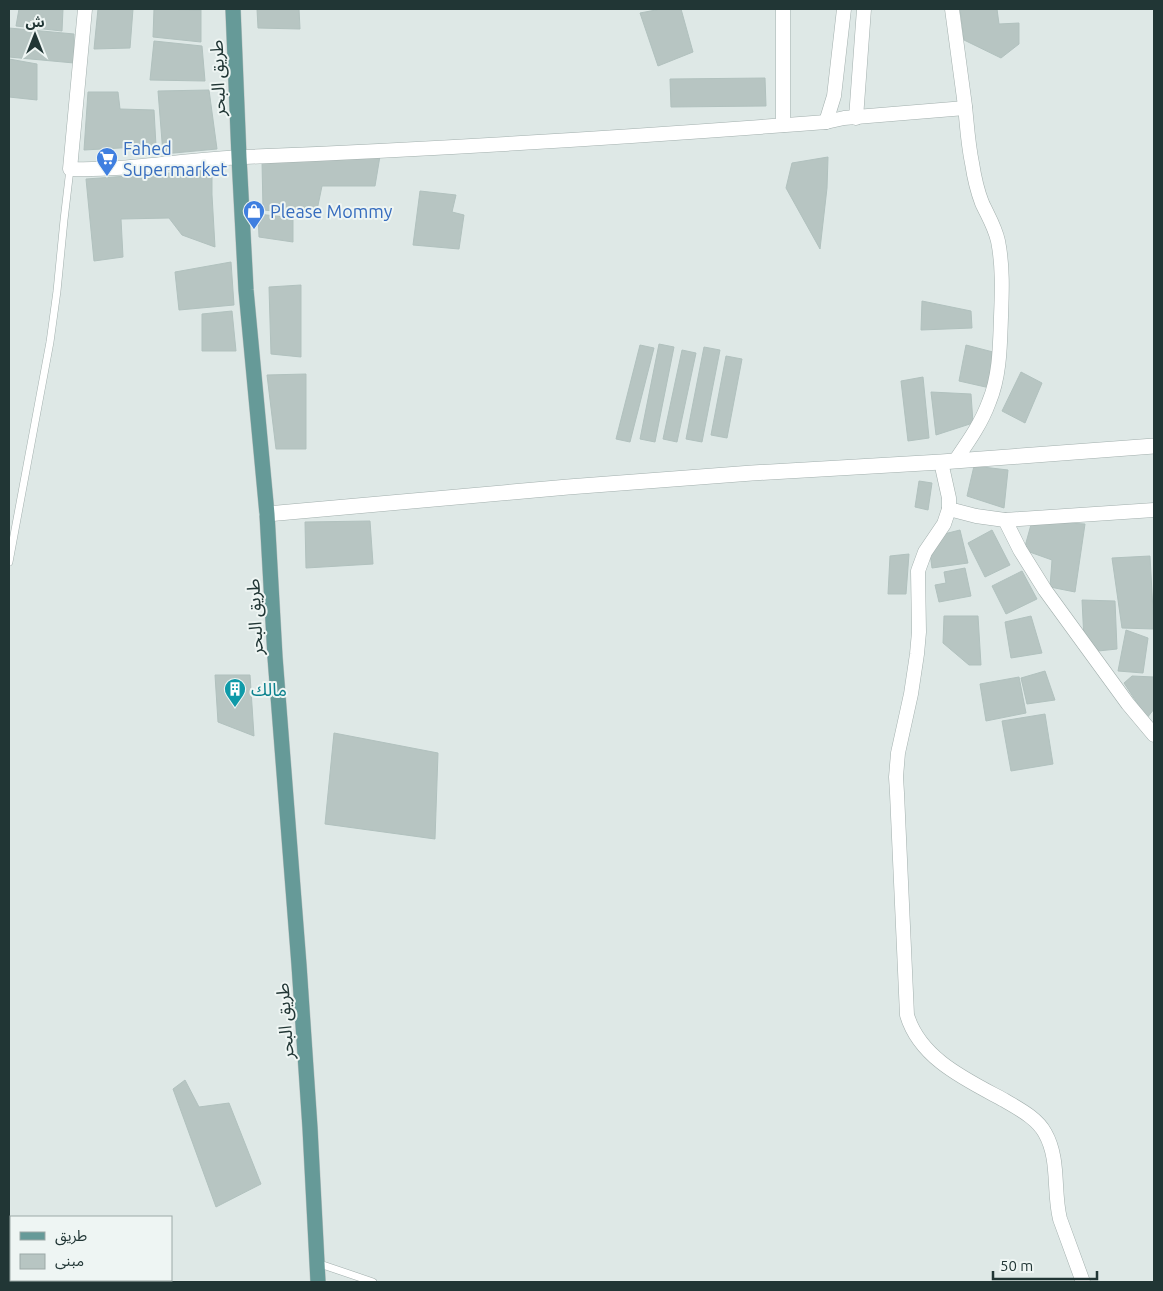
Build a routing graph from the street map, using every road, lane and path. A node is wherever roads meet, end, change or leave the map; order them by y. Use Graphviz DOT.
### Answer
graph roads {
  1 [pos="85,9"];
  2 [pos="233,9"];
  3 [pos="783,9"];
  4 [pos="844,9"];
  5 [pos="864,9"];
  6 [pos="952,9"];
  7 [pos="965,108"];
  8 [pos="856,118"];
  9 [pos="826,122"];
  10 [pos="783,125"];
  11 [pos="239,157"];
  12 [pos="70,169"];
  13 [pos="1154,446"];
  14 [pos="948,462"];
  15 [pos="949,509"];
  16 [pos="1154,510"];
  17 [pos="267,514"];
  18 [pos="1005,520"];
  19 [pos="9,562"];
  20 [pos="1154,735"];
  21 [pos="317,1263"];
  22 [pos="318,1282"];
  23 [pos="373,1282"];
  24 [pos="1083,1282"];
  1 -- 12 [label="street"];
  2 -- 11 [label="main road, طريق البحر"];
  3 -- 10 [label="street"];
  4 -- 9 [label="street"];
  5 -- 8 [label="street"];
  6 -- 7 [label="street"];
  7 -- 8 [label="street"];
  7 -- 14 [label="street"];
  8 -- 9 [label="street"];
  9 -- 10 [label="street"];
  10 -- 11 [label="street"];
  11 -- 12 [label="street"];
  11 -- 17 [label="main road, طريق البحر"];
  12 -- 19 [label="lane"];
  13 -- 14 [label="street"];
  14 -- 15 [label="street"];
  14 -- 17 [label="street"];
  15 -- 18 [label="street"];
  15 -- 24 [label="street"];
  16 -- 18 [label="street"];
  17 -- 21 [label="main road, طريق البحر"];
  18 -- 20 [label="street"];
  21 -- 22 [label="main road, طريق البحر"];
  21 -- 23 [label="lane"];
}
